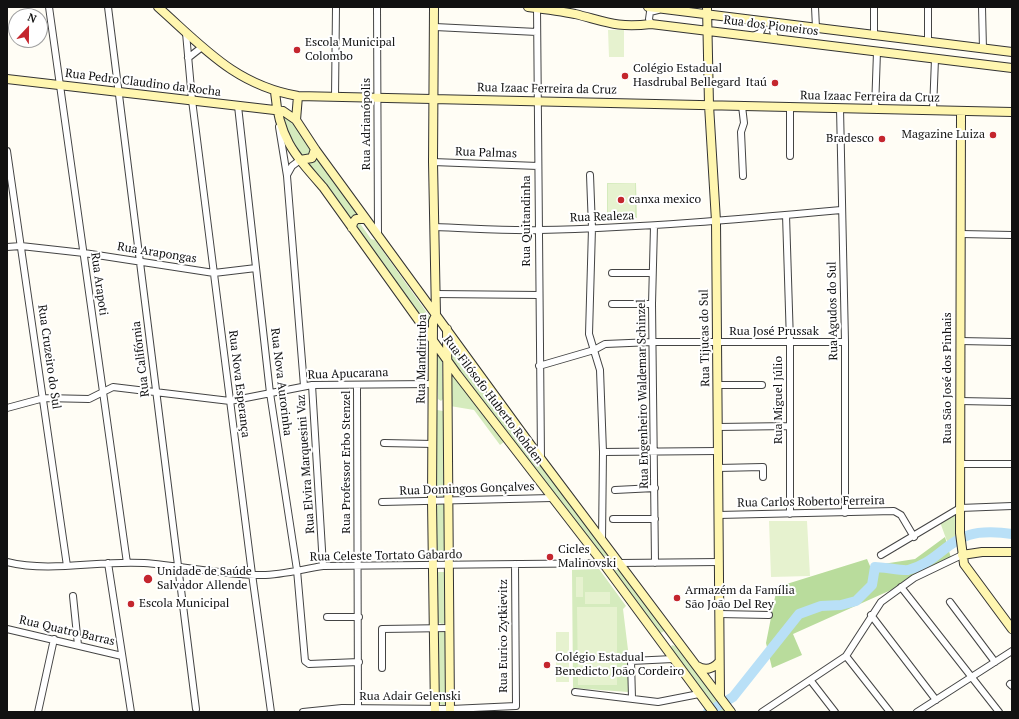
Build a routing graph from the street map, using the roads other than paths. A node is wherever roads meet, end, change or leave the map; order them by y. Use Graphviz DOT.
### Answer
graph roads {
  1 [pos="50,7"];
  2 [pos="108,7"];
  3 [pos="158,7"];
  4 [pos="336,7"];
  5 [pos="376,7"];
  6 [pos="434,7"];
  7 [pos="648,7"];
  8 [pos="815,7"];
  9 [pos="874,7"];
  10 [pos="928,7"];
  11 [pos="982,7"];
  12 [pos="532,8"];
  13 [pos="676,11"];
  14 [pos="707,11"];
  15 [pos="759,21"];
  16 [pos="652,24"];
  17 [pos="783,24"];
  18 [pos="435,27"];
  19 [pos="816,28"];
  20 [pos="708,31"];
  21 [pos="537,32"];
  22 [pos="186,33"];
  23 [pos="751,36"];
  24 [pos="874,36"];
  25 [pos="775,39"];
  26 [pos="928,42"];
  27 [pos="202,47"];
  28 [pos="984,50"];
  29 [pos="877,52"];
  30 [pos="1012,52"];
  31 [pos="188,58"];
  32 [pos="935,59"];
  33 [pos="1012,68"];
  34 [pos="7,79"];
  35 [pos="60,85"];
  36 [pos="120,92"];
  37 [pos="276,92"];
  38 [pos="298,96"];
  39 [pos="335,97"];
  40 [pos="378,97"];
  41 [pos="433,98"];
  42 [pos="192,100"];
  43 [pos="537,101"];
  44 [pos="709,105"];
  45 [pos="238,106"];
  46 [pos="742,106"];
  47 [pos="790,107"];
  48 [pos="840,108"];
  49 [pos="875,109"];
  50 [pos="933,110"];
  51 [pos="961,111"];
  52 [pos="1012,112"];
  53 [pos="278,115"];
  54 [pos="296,120"];
  55 [pos="315,149"];
  56 [pos="7,152"];
  57 [pos="790,156"];
  58 [pos="300,160"];
  59 [pos="433,162"];
  60 [pos="538,166"];
  61 [pos="590,175"];
  62 [pos="287,176"];
  63 [pos="743,176"];
  64 [pos="10,184"];
  65 [pos="842,210"];
  66 [pos="786,215"];
  67 [pos="378,218"];
  68 [pos="366,220"];
  69 [pos="716,221"];
  70 [pos="654,226"];
  71 [pos="434,227"];
  72 [pos="352,228"];
  73 [pos="592,228"];
  74 [pos="538,230"];
  75 [pos="378,234"];
  76 [pos="961,234"];
  77 [pos="1012,235"];
  78 [pos="21,246"];
  79 [pos="7,247"];
  80 [pos="84,253"];
  81 [pos="140,262"];
  82 [pos="256,268"];
  83 [pos="214,273"];
  84 [pos="612,273"];
  85 [pos="652,273"];
  86 [pos="539,295"];
  87 [pos="435,296"];
  88 [pos="426,302"];
  89 [pos="612,304"];
  90 [pos="652,304"];
  91 [pos="436,315"];
  92 [pos="447,329"];
  93 [pos="433,341"];
  94 [pos="960,341"];
  95 [pos="653,342"];
  96 [pos="790,342"];
  97 [pos="844,342"];
  98 [pos="1012,342"];
  99 [pos="717,343"];
  100 [pos="594,350"];
  101 [pos="446,358"];
  102 [pos="539,366"];
  103 [pos="458,374"];
  104 [pos="447,379"];
  105 [pos="357,384"];
  106 [pos="433,384"];
  107 [pos="312,385"];
  108 [pos="718,385"];
  109 [pos="762,385"];
  110 [pos="304,386"];
  111 [pos="103,392"];
  112 [pos="156,393"];
  113 [pos="270,393"];
  114 [pos="44,398"];
  115 [pos="433,400"];
  116 [pos="447,400"];
  117 [pos="230,401"];
  118 [pos="960,401"];
  119 [pos="1012,402"];
  120 [pos="7,408"];
  121 [pos="790,426"];
  122 [pos="718,427"];
  123 [pos="540,434"];
  124 [pos="384,443"];
  125 [pos="433,444"];
  126 [pos="530,445"];
  127 [pos="718,451"];
  128 [pos="603,452"];
  129 [pos="655,453"];
  130 [pos="540,459"];
  131 [pos="960,464"];
  132 [pos="1012,464"];
  133 [pos="718,468"];
  134 [pos="763,477"];
  135 [pos="655,488"];
  136 [pos="615,490"];
  137 [pos="552,498"];
  138 [pos="449,500"];
  139 [pos="432,501"];
  140 [pos="382,502"];
  141 [pos="1012,506"];
  142 [pos="960,508"];
  143 [pos="845,513"];
  144 [pos="603,514"];
  145 [pos="790,514"];
  146 [pos="718,515"];
  147 [pos="613,519"];
  148 [pos="655,520"];
  149 [pos="590,525"];
  150 [pos="914,536"];
  151 [pos="602,540"];
  152 [pos="962,550"];
  153 [pos="1012,552"];
  154 [pos="881,555"];
  155 [pos="7,562"];
  156 [pos="719,562"];
  157 [pos="108,563"];
  158 [pos="127,563"];
  159 [pos="603,563"];
  160 [pos="620,563"];
  161 [pos="655,563"];
  162 [pos="515,564"];
  163 [pos="433,565"];
  164 [pos="449,565"];
  165 [pos="67,566"];
  166 [pos="323,566"];
  167 [pos="359,566"];
  168 [pos="180,568"];
  169 [pos="297,570"];
  170 [pos="252,574"];
  171 [pos="901,587"];
  172 [pos="73,596"];
  173 [pos="950,602"];
  174 [pos="719,614"];
  175 [pos="768,615"];
  176 [pos="871,615"];
  177 [pos="327,617"];
  178 [pos="359,617"];
  179 [pos="667,627"];
  180 [pos="434,628"];
  181 [pos="450,628"];
  182 [pos="7,629"];
  183 [pos="1012,629"];
  184 [pos="656,636"];
  185 [pos="54,639"];
  186 [pos="678,640"];
  187 [pos="78,645"];
  188 [pos="667,650"];
  189 [pos="1012,650"];
  190 [pos="122,656"];
  191 [pos="846,656"];
  192 [pos="673,658"];
  193 [pos="359,662"];
  194 [pos="719,662"];
  195 [pos="995,662"];
  196 [pos="697,666"];
  197 [pos="382,668"];
  198 [pos="972,676"];
  199 [pos="811,681"];
  200 [pos="575,692"];
  201 [pos="699,694"];
  202 [pos="720,697"];
  203 [pos="632,698"];
  204 [pos="936,700"];
  205 [pos="516,706"];
  206 [pos="358,708"];
  207 [pos="196,709"];
  208 [pos="729,710"];
  209 [pos="435,711"];
  210 [pos="450,711"];
  211 [pos="996,711"];
  212 [pos="38,712"];
  213 [pos="131,712"];
  214 [pos="271,712"];
  215 [pos="303,712"];
  216 [pos="713,712"];
  217 [pos="762,712"];
  218 [pos="835,712"];
  219 [pos="890,712"];
  220 [pos="917,712"];
  1 -- 35 [label="street, Rua Arapoti"];
  2 -- 36 [label="street, Rua Califórnia"];
  3 -- 22 [label="main road, Rua Izaac Ferreira da Cruz"];
  4 -- 39 [label="street"];
  5 -- 40 [label="street, Rua Adrianópolis"];
  6 -- 18 [label="main road, Rua Mandirituba"];
  7 -- 13 [label="main road, Rua dos Pioneiros"];
  8 -- 19 [label="street"];
  9 -- 24 [label="street"];
  10 -- 26 [label="street"];
  11 -- 28 [label="street"];
  12 -- 16 [label="main road, Rua dos Pioneiros"];
  12 -- 21 [label="street, Rua Quitandinha"];
  13 -- 14 [label="main road, Rua dos Pioneiros"];
  13 -- 16 [label="street"];
  14 -- 15 [label="main road, Rua dos Pioneiros"];
  14 -- 20 [label="main road, Rua Tijucas do Sul"];
  15 -- 17 [label="main road, Rua dos Pioneiros"];
  15 -- 23 [label="street"];
  16 -- 20 [label="main road, Rua dos Pioneiros"];
  17 -- 19 [label="main road, Rua dos Pioneiros"];
  17 -- 25 [label="street"];
  18 -- 21 [label="street"];
  18 -- 41 [label="main road, Rua Mandirituba"];
  19 -- 24 [label="main road, Rua dos Pioneiros"];
  20 -- 23 [label="main road, Rua dos Pioneiros"];
  20 -- 44 [label="main road, Rua Tijucas do Sul"];
  21 -- 43 [label="street, Rua Quitandinha"];
  22 -- 27 [label="main road, Rua Izaac Ferreira da Cruz"];
  22 -- 31 [label="street, Rua Nova Esperança"];
  23 -- 25 [label="main road, Rua dos Pioneiros"];
  24 -- 26 [label="main road, Rua dos Pioneiros"];
  25 -- 29 [label="main road, Rua dos Pioneiros"];
  26 -- 28 [label="main road, Rua dos Pioneiros"];
  27 -- 31 [label="street"];
  27 -- 37 [label="main road, Rua Izaac Ferreira da Cruz"];
  28 -- 30 [label="main road, Rua dos Pioneiros"];
  29 -- 32 [label="main road, Rua dos Pioneiros"];
  29 -- 49 [label="street"];
  31 -- 42 [label="street, Rua Nova Esperança"];
  32 -- 33 [label="main road, Rua dos Pioneiros"];
  32 -- 50 [label="street"];
  34 -- 35 [label="main road, Rua Pedro Claudino da Rocha"];
  35 -- 36 [label="main road, Rua Pedro Claudino da Rocha"];
  35 -- 80 [label="street, Rua Arapoti"];
  36 -- 42 [label="main road, Rua Pedro Claudino da Rocha"];
  36 -- 81 [label="street, Rua Califórnia"];
  37 -- 38 [label="main road, Rua Izaac Ferreira da Cruz"];
  37 -- 53 [label="main road, Rua Filósofo Huberto Rohden"];
  38 -- 39 [label="main road, Rua Izaac Ferreira da Cruz"];
  38 -- 54 [label="main road"];
  39 -- 40 [label="main road, Rua Izaac Ferreira da Cruz"];
  40 -- 41 [label="main road, Rua Izaac Ferreira da Cruz"];
  40 -- 67 [label="street, Rua Adrianópolis"];
  41 -- 43 [label="main road, Rua Izaac Ferreira da Cruz"];
  41 -- 59 [label="main road, Rua Mandirituba"];
  42 -- 45 [label="main road, Rua Pedro Claudino da Rocha"];
  42 -- 83 [label="street, Rua Nova Esperança"];
  43 -- 44 [label="main road, Rua Izaac Ferreira da Cruz"];
  43 -- 60 [label="street, Rua Quitandinha"];
  44 -- 46 [label="main road, Rua Izaac Ferreira da Cruz"];
  44 -- 69 [label="main road, Rua Tijucas do Sul"];
  45 -- 53 [label="main road, Rua Pedro Claudino da Rocha"];
  45 -- 82 [label="street, Rua Nova Aurorinha"];
  46 -- 47 [label="main road, Rua Izaac Ferreira da Cruz"];
  46 -- 63 [label="street"];
  47 -- 48 [label="main road, Rua Izaac Ferreira da Cruz"];
  47 -- 57 [label="street"];
  48 -- 49 [label="main road, Rua Izaac Ferreira da Cruz"];
  48 -- 65 [label="street, Rua Agudos do Sul"];
  49 -- 50 [label="main road, Rua Izaac Ferreira da Cruz"];
  50 -- 51 [label="main road, Rua Izaac Ferreira da Cruz"];
  51 -- 52 [label="main road, Rua Izaac Ferreira da Cruz"];
  51 -- 76 [label="main road, Rua São José dos Pinhais"];
  53 -- 54 [label="main road, Rua Pedro Claudino da Rocha"];
  53 -- 58 [label="main road, Rua Filósofo Huberto Rohden"];
  53 -- 62 [label="street, Rua Elvira Marquesini Vaz"];
  54 -- 55 [label="main road, Rua Filósofo Huberto Rohden"];
  55 -- 58 [label="main road"];
  55 -- 68 [label="main road, Rua Filósofo Huberto Rohden"];
  56 -- 64 [label="street, Rua Cruzeiro do Sul"];
  58 -- 62 [label="street"];
  58 -- 72 [label="main road, Rua Filósofo Huberto Rohden"];
  59 -- 60 [label="street, Rua Palmas"];
  59 -- 71 [label="main road, Rua Mandirituba"];
  60 -- 74 [label="street, Rua Quitandinha"];
  61 -- 73 [label="street"];
  62 -- 110 [label="street, Rua Elvira Marquesini Vaz"];
  64 -- 78 [label="street, Rua Cruzeiro do Sul"];
  65 -- 66 [label="street, Rua Realeza"];
  65 -- 97 [label="street, Rua Agudos do Sul"];
  66 -- 69 [label="street, Rua Realeza"];
  66 -- 96 [label="street, Rua Miguel Júlio"];
  67 -- 68 [label="street"];
  67 -- 75 [label="street, Rua Adrianópolis"];
  68 -- 72 [label="main road"];
  68 -- 75 [label="main road, Rua Filósofo Huberto Rohden"];
  69 -- 70 [label="street, Rua Realeza"];
  69 -- 99 [label="main road, Rua Tijucas do Sul"];
  70 -- 73 [label="street, Rua Realeza"];
  70 -- 85 [label="street, Rua Engenheiro Waldemar Schinzel"];
  71 -- 74 [label="street, Rua Realeza"];
  71 -- 87 [label="main road, Rua Mandirituba"];
  72 -- 93 [label="main road, Rua Filósofo Huberto Rohden"];
  73 -- 74 [label="street, Rua Realeza"];
  73 -- 100 [label="street"];
  74 -- 86 [label="street, Rua Quitandinha"];
  75 -- 88 [label="main road, Rua Filósofo Huberto Rohden"];
  76 -- 77 [label="street"];
  76 -- 94 [label="main road, Rua São José dos Pinhais"];
  78 -- 79 [label="street, Rua Arapongas"];
  78 -- 80 [label="street, Rua Arapongas"];
  78 -- 114 [label="street, Rua Cruzeiro do Sul"];
  80 -- 81 [label="street, Rua Arapongas"];
  80 -- 111 [label="street, Rua Arapoti"];
  81 -- 83 [label="street, Rua Arapongas"];
  81 -- 112 [label="street, Rua Califórnia"];
  82 -- 83 [label="street, Rua Arapongas"];
  82 -- 113 [label="street, Rua Nova Aurorinha"];
  83 -- 117 [label="street, Rua Nova Esperança"];
  84 -- 85 [label="street"];
  85 -- 90 [label="street, Rua Engenheiro Waldemar Schinzel"];
  86 -- 87 [label="street"];
  86 -- 102 [label="street, Rua Quitandinha"];
  87 -- 88 [label="main road"];
  87 -- 91 [label="main road, Rua Mandirituba"];
  88 -- 91 [label="main road, Rua Filósofo Huberto Rohden"];
  89 -- 90 [label="street"];
  90 -- 95 [label="street, Rua Engenheiro Waldemar Schinzel"];
  91 -- 92 [label="main road, Rua Filósofo Huberto Rohden"];
  91 -- 93 [label="main road, Rua Mandirituba"];
  92 -- 101 [label="main road, Rua Mandirituba"];
  92 -- 126 [label="main road, Rua Filósofo Huberto Rohden"];
  93 -- 101 [label="main road, Rua Filósofo Huberto Rohden"];
  93 -- 106 [label="main road, Rua Mandirituba"];
  94 -- 98 [label="street"];
  94 -- 118 [label="main road, Rua São José dos Pinhais"];
  95 -- 99 [label="street, Rua José Prussak"];
  95 -- 100 [label="street, Rua José Prussak"];
  95 -- 129 [label="street, Rua Engenheiro Waldemar Schinzel"];
  96 -- 97 [label="street, Rua José Prussak"];
  96 -- 99 [label="street, Rua José Prussak"];
  96 -- 121 [label="street, Rua Miguel Júlio"];
  97 -- 143 [label="street, Rua Agudos do Sul"];
  99 -- 108 [label="main road, Rua Tijucas do Sul"];
  100 -- 102 [label="street, Rua José Prussak"];
  100 -- 128 [label="street"];
  101 -- 103 [label="main road, Rua Filósofo Huberto Rohden"];
  101 -- 104 [label="main road, Rua Mandirituba"];
  102 -- 123 [label="street, Rua Quitandinha"];
  103 -- 104 [label="main road"];
  103 -- 137 [label="main road, Rua Filósofo Huberto Rohden"];
  104 -- 116 [label="main road, Rua Mandirituba"];
  105 -- 106 [label="street, Rua Apucarana"];
  105 -- 107 [label="street, Rua Apucarana"];
  105 -- 167 [label="street, Rua Professor Erbo Stenzel"];
  106 -- 115 [label="main road, Rua Mandirituba"];
  107 -- 110 [label="street, Rua Apucarana"];
  107 -- 166 [label="street, Rua Elvira Marquesini Vaz"];
  108 -- 109 [label="street"];
  108 -- 122 [label="main road, Rua Tijucas do Sul"];
  110 -- 113 [label="street, Rua Apucarana"];
  111 -- 112 [label="street, Rua Apucarana"];
  111 -- 114 [label="street, Rua Apucarana"];
  111 -- 158 [label="street, Rua Arapoti"];
  112 -- 117 [label="street, Rua Apucarana"];
  112 -- 168 [label="street, Rua Califórnia"];
  113 -- 117 [label="street, Rua Apucarana"];
  113 -- 169 [label="street, Rua Nova Aurorinha"];
  114 -- 120 [label="street, Rua Apucarana"];
  114 -- 165 [label="street, Rua Cruzeiro do Sul"];
  115 -- 116 [label="main road"];
  115 -- 125 [label="main road, Rua Mandirituba"];
  116 -- 138 [label="main road, Rua Mandirituba"];
  117 -- 170 [label="street, Rua Nova Esperança"];
  118 -- 119 [label="street"];
  118 -- 131 [label="main road, Rua São José dos Pinhais"];
  121 -- 122 [label="street"];
  121 -- 145 [label="street, Rua Miguel Júlio"];
  122 -- 127 [label="main road, Rua Tijucas do Sul"];
  123 -- 126 [label="street"];
  123 -- 130 [label="street, Rua Quitandinha"];
  124 -- 125 [label="street"];
  125 -- 139 [label="main road, Rua Mandirituba"];
  126 -- 130 [label="main road, Rua Filósofo Huberto Rohden"];
  127 -- 129 [label="street"];
  127 -- 133 [label="main road, Rua Tijucas do Sul"];
  128 -- 129 [label="street"];
  128 -- 144 [label="street"];
  129 -- 135 [label="street, Rua Engenheiro Waldemar Schinzel"];
  130 -- 149 [label="main road, Rua Filósofo Huberto Rohden"];
  131 -- 132 [label="street"];
  131 -- 142 [label="main road, Rua São José dos Pinhais"];
  133 -- 134 [label="street"];
  133 -- 146 [label="main road, Rua Tijucas do Sul"];
  135 -- 136 [label="street"];
  135 -- 148 [label="street, Rua Engenheiro Waldemar Schinzel"];
  137 -- 138 [label="street, Rua Domingos Gonçalves"];
  137 -- 159 [label="main road, Rua Filósofo Huberto Rohden"];
  138 -- 139 [label="street, Rua Domingos Gonçalves"];
  138 -- 164 [label="main road, Rua Mandirituba"];
  139 -- 140 [label="street, Rua Domingos Gonçalves"];
  139 -- 163 [label="main road, Rua Mandirituba"];
  141 -- 142 [label="street"];
  142 -- 150 [label="street"];
  142 -- 152 [label="main road, Rua São José dos Pinhais"];
  143 -- 145 [label="street, Rua Carlos Roberto Ferreira"];
  143 -- 150 [label="street, Rua Carlos Roberto Ferreira"];
  144 -- 149 [label="street"];
  144 -- 151 [label="street"];
  145 -- 146 [label="street, Rua Carlos Roberto Ferreira"];
  146 -- 156 [label="main road, Rua Tijucas do Sul"];
  147 -- 148 [label="street"];
  148 -- 161 [label="street, Rua Engenheiro Waldemar Schinzel"];
  149 -- 151 [label="main road, Rua Filósofo Huberto Rohden"];
  150 -- 154 [label="street"];
  151 -- 160 [label="main road, Rua Filósofo Huberto Rohden"];
  152 -- 153 [label="main road"];
  152 -- 171 [label="street"];
  152 -- 183 [label="main road, Rua São José dos Pinhais"];
  155 -- 165 [label="street, Rua Celeste Tortato Gabardo"];
  156 -- 161 [label="street, Rua Celeste Tortato Gabardo"];
  156 -- 174 [label="main road, Rua Tijucas do Sul"];
  157 -- 158 [label="street, Rua Celeste Tortato Gabardo"];
  157 -- 165 [label="street, Rua Celeste Tortato Gabardo"];
  157 -- 190 [label="street"];
  158 -- 168 [label="street, Rua Celeste Tortato Gabardo"];
  159 -- 160 [label="street, Rua Celeste Tortato Gabardo"];
  159 -- 162 [label="street, Rua Celeste Tortato Gabardo"];
  159 -- 184 [label="main road, Rua Filósofo Huberto Rohden"];
  160 -- 161 [label="street, Rua Celeste Tortato Gabardo"];
  160 -- 179 [label="main road, Rua Filósofo Huberto Rohden"];
  162 -- 164 [label="street, Rua Celeste Tortato Gabardo"];
  162 -- 205 [label="street, Rua Eurico Zytkievitz"];
  163 -- 164 [label="street, Rua Celeste Tortato Gabardo"];
  163 -- 167 [label="street, Rua Celeste Tortato Gabardo"];
  163 -- 180 [label="main road, Rua Mandirituba"];
  164 -- 181 [label="main road, Rua Mandirituba"];
  166 -- 167 [label="street, Rua Celeste Tortato Gabardo"];
  166 -- 169 [label="street, Rua Celeste Tortato Gabardo"];
  167 -- 178 [label="street, Rua Professor Erbo Stenzel"];
  168 -- 170 [label="street, Rua Celeste Tortato Gabardo"];
  168 -- 207 [label="street, Rua Califórnia"];
  169 -- 170 [label="street, Rua Celeste Tortato Gabardo"];
  169 -- 193 [label="street, Rua Nova Aurorinha"];
  170 -- 214 [label="street, Rua Nova Esperança"];
  171 -- 176 [label="street"];
  171 -- 198 [label="street"];
  172 -- 187 [label="street"];
  173 -- 195 [label="street"];
  174 -- 175 [label="street"];
  174 -- 194 [label="main road, Rua Tijucas do Sul"];
  176 -- 191 [label="street"];
  176 -- 204 [label="street"];
  177 -- 178 [label="street"];
  178 -- 193 [label="street, Rua Professor Erbo Stenzel"];
  179 -- 184 [label="main road"];
  179 -- 186 [label="main road, Rua Filósofo Huberto Rohden"];
  180 -- 181 [label="street"];
  180 -- 197 [label="street"];
  180 -- 209 [label="main road, Rua Mandirituba"];
  181 -- 210 [label="main road, Rua Mandirituba"];
  182 -- 185 [label="street, Rua Quatro Barras"];
  184 -- 188 [label="main road, Rua Filósofo Huberto Rohden"];
  185 -- 187 [label="street, Rua Quatro Barras"];
  185 -- 212 [label="street"];
  186 -- 188 [label="main road"];
  186 -- 196 [label="main road, Rua Filósofo Huberto Rohden"];
  187 -- 190 [label="street, Rua Quatro Barras"];
  188 -- 192 [label="main road, Rua Filósofo Huberto Rohden"];
  189 -- 195 [label="street"];
  190 -- 213 [label="street"];
  191 -- 199 [label="street"];
  191 -- 219 [label="street"];
  192 -- 201 [label="main road, Rua Filósofo Huberto Rohden"];
  192 -- 203 [label="street"];
  193 -- 206 [label="street, Rua Professor Erbo Stenzel"];
  194 -- 196 [label="main road"];
  194 -- 202 [label="main road, Rua Tijucas do Sul"];
  195 -- 198 [label="street"];
  196 -- 202 [label="main road, Rua Filósofo Huberto Rohden"];
  198 -- 204 [label="street"];
  198 -- 211 [label="street"];
  199 -- 217 [label="street"];
  199 -- 218 [label="street"];
  200 -- 203 [label="street"];
  201 -- 203 [label="street"];
  201 -- 216 [label="main road, Rua Filósofo Huberto Rohden"];
  202 -- 208 [label="main road"];
  204 -- 220 [label="street"];
  205 -- 210 [label="street, Rua Adair Gelenski"];
  206 -- 209 [label="street, Rua Adair Gelenski"];
  206 -- 215 [label="street, Rua Adair Gelenski"];
  209 -- 210 [label="street, Rua Adair Gelenski"];
}
